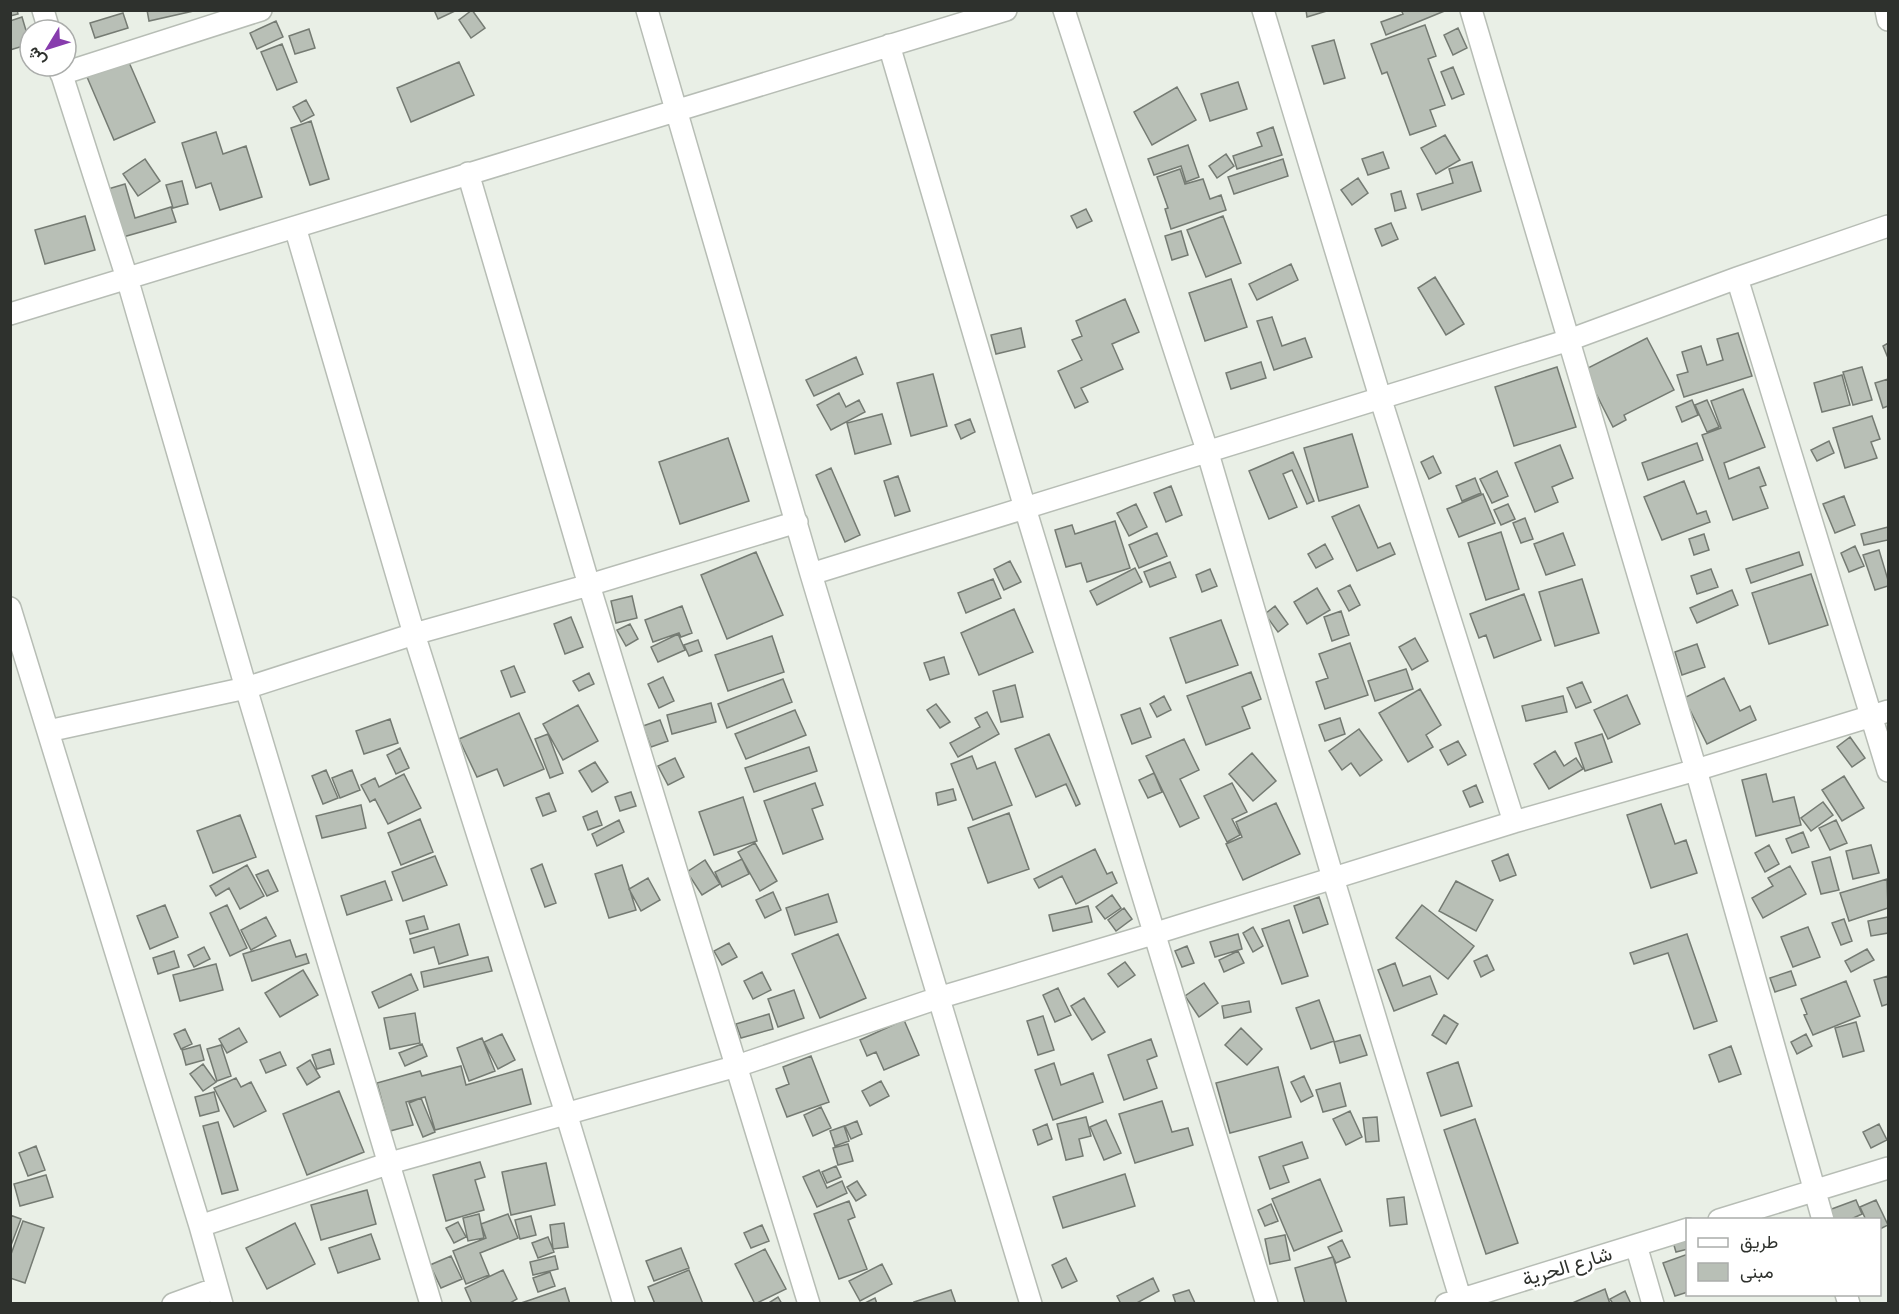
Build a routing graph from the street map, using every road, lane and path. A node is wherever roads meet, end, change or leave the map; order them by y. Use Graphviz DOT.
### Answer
graph roads {
  1 [pos="647,10"];
  2 [pos="1006,10"];
  3 [pos="1064,10"];
  4 [pos="1263,10"];
  5 [pos="1471,10"];
  6 [pos="1886,10"];
  7 [pos="248,12"];
  8 [pos="1888,20"];
  9 [pos="889,45"];
  10 [pos="78,64"];
  11 [pos="63,78"];
  12 [pos="677,112"];
  13 [pos="468,173"];
  14 [pos="1888,226"];
  15 [pos="294,227"];
  16 [pos="127,278"];
  17 [pos="1737,278"];
  18 [pos="10,314"];
  19 [pos="1569,340"];
  20 [pos="1380,397"];
  21 [pos="1207,450"];
  22 [pos="1025,508"];
  23 [pos="797,522"];
  24 [pos="811,574"];
  25 [pos="589,585"];
  26 [pos="10,608"];
  27 [pos="414,634"];
  28 [pos="246,688"];
  29 [pos="1880,713"];
  30 [pos="48,731"];
  31 [pos="1696,770"];
  32 [pos="1888,771"];
  33 [pos="1514,822"];
  34 [pos="1333,878"];
  35 [pos="1154,934"];
  36 [pos="938,998"];
  37 [pos="737,1066"];
  38 [pos="566,1113"];
  39 [pos="390,1163"];
  40 [pos="1888,1168"];
  41 [pos="1814,1190"];
  42 [pos="1725,1218"];
  43 [pos="1822,1218"];
  44 [pos="200,1226"];
  45 [pos="1686,1230"];
  46 [pos="1636,1245"];
  47 [pos="219,1296"];
  48 [pos="1456,1302"];
  49 [pos="173,1304"];
  50 [pos="431,1304"];
  51 [pos="624,1304"];
  52 [pos="809,1304"];
  53 [pos="1031,1304"];
  54 [pos="1267,1304"];
  55 [pos="1653,1304"];
  1 -- 12 [label="street"];
  2 -- 9 [label="street"];
  3 -- 21 [label="street"];
  4 -- 20 [label="street"];
  5 -- 19 [label="street"];
  6 -- 8 [label="street"];
  7 -- 10 [label="street"];
  9 -- 12 [label="street"];
  9 -- 22 [label="street"];
  11 -- 16 [label="street"];
  12 -- 13 [label="street"];
  12 -- 23 [label="street"];
  13 -- 15 [label="street"];
  13 -- 25 [label="street"];
  14 -- 17 [label="street"];
  15 -- 16 [label="street"];
  15 -- 27 [label="street"];
  16 -- 18 [label="street"];
  16 -- 28 [label="street"];
  17 -- 19 [label="street"];
  17 -- 29 [label="street"];
  19 -- 20 [label="street"];
  19 -- 31 [label="street"];
  20 -- 21 [label="street"];
  20 -- 33 [label="street"];
  21 -- 22 [label="street"];
  21 -- 34 [label="street"];
  22 -- 24 [label="street"];
  22 -- 35 [label="street"];
  23 -- 24 [label="street"];
  23 -- 25 [label="street"];
  24 -- 36 [label="street"];
  25 -- 27 [label="street"];
  25 -- 37 [label="street"];
  26 -- 30 [label="street"];
  27 -- 28 [label="street"];
  27 -- 38 [label="street"];
  28 -- 30 [label="street"];
  28 -- 39 [label="street"];
  29 -- 31 [label="street"];
  29 -- 32 [label="street"];
  30 -- 44 [label="street"];
  31 -- 33 [label="street"];
  31 -- 41 [label="street"];
  33 -- 34 [label="street"];
  34 -- 35 [label="street"];
  34 -- 48 [label="street"];
  35 -- 36 [label="street"];
  35 -- 54 [label="street"];
  36 -- 37 [label="street"];
  36 -- 53 [label="street"];
  37 -- 38 [label="street"];
  37 -- 52 [label="street"];
  38 -- 39 [label="street"];
  38 -- 51 [label="street"];
  39 -- 44 [label="street"];
  39 -- 50 [label="street"];
  40 -- 41 [label="street"];
  41 -- 42 [label="street"];
  41 -- 43 [label="street"];
  44 -- 47 [label="street"];
  45 -- 46 [label="street, شارع الحرية"];
  46 -- 48 [label="street, شارع الحرية"];
  46 -- 55 [label="street"];
  47 -- 49 [label="street"];
}
